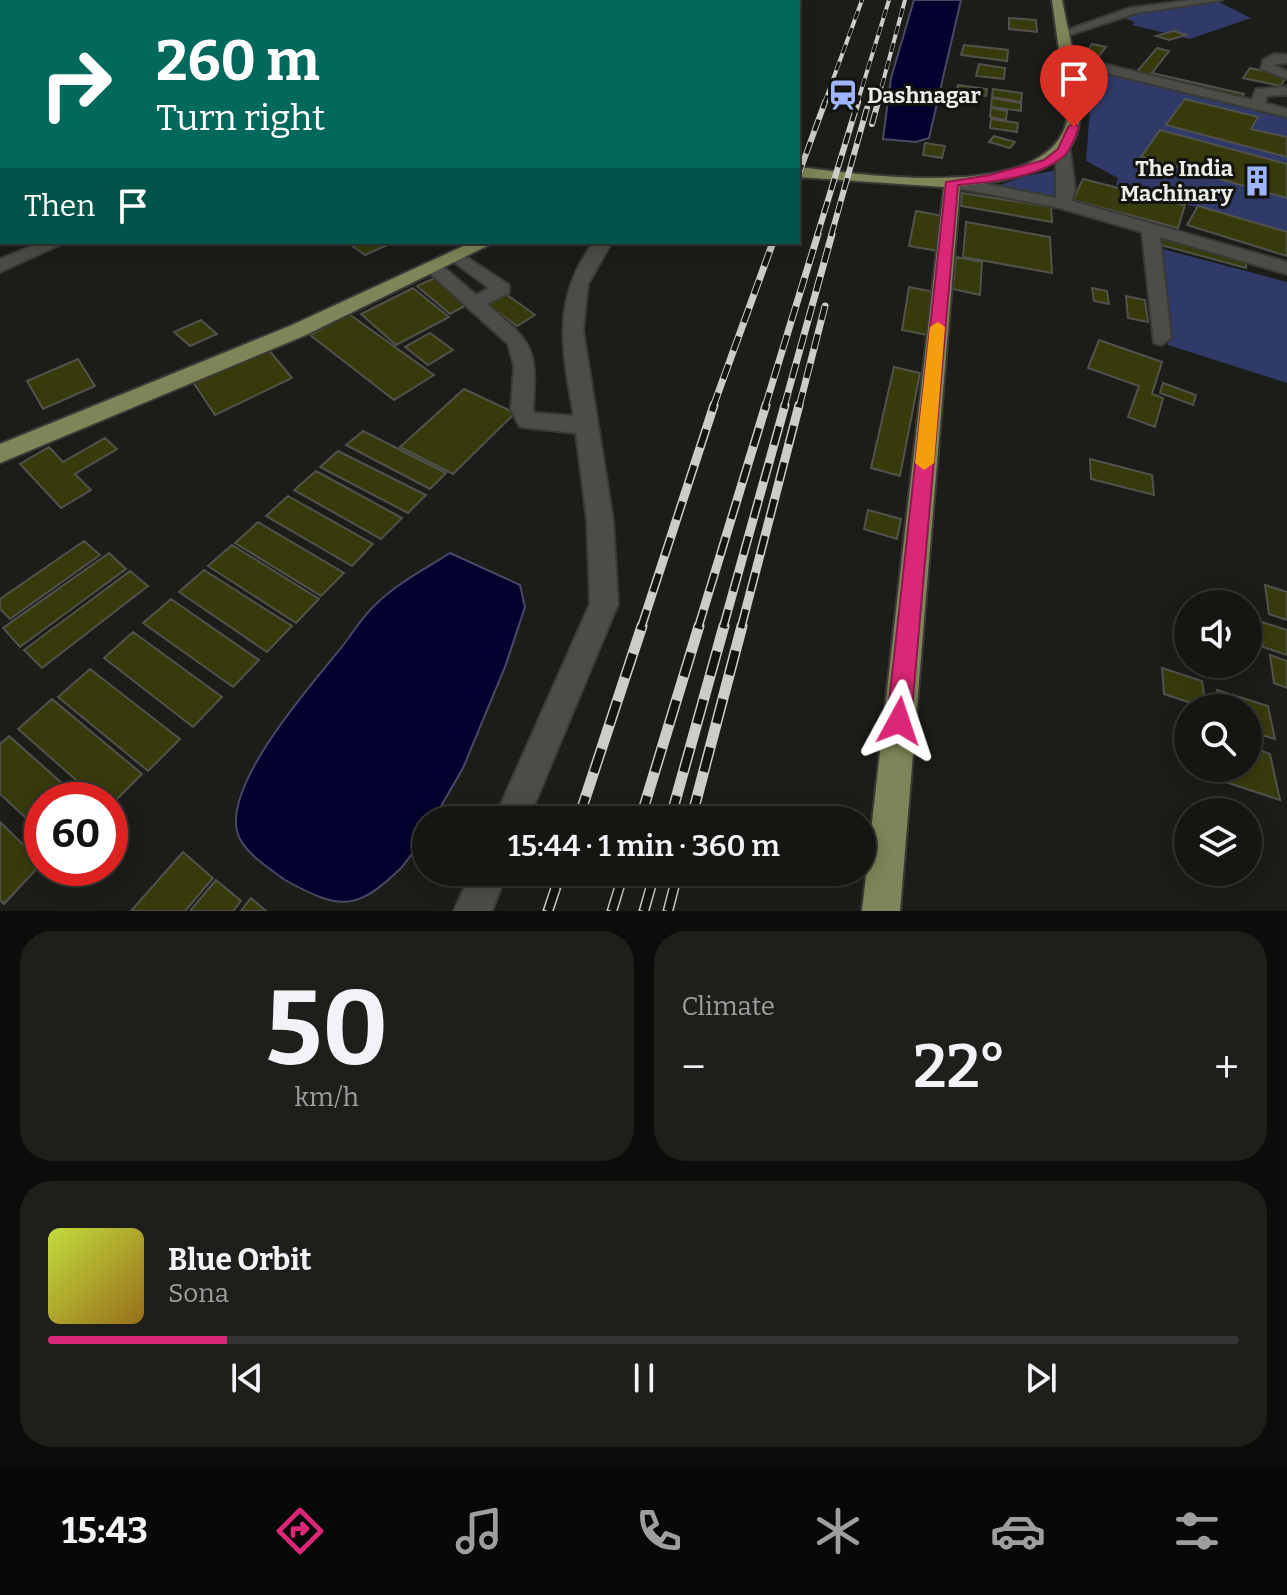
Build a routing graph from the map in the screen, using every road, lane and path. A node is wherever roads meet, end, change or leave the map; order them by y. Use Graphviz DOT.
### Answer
graph roads {
  1 [pos="1057,0"];
  2 [pos="1217,0"];
  3 [pos="1062,34"];
  4 [pos="1066,59"];
  5 [pos="1287,59"];
  6 [pos="1287,75"];
  7 [pos="1287,91"];
  8 [pos="1257,106"];
  9 [pos="1287,113"];
  10 [pos="1063,150"];
  11 [pos="800,172"];
  12 [pos="952,182"];
  13 [pos="1063,204"];
  14 [pos="1150,229"];
  15 [pos="52,244"];
  16 [pos="482,244"];
  17 [pos="601,244"];
  18 [pos="457,256"];
  19 [pos="0,266"];
  20 [pos="432,267"];
  21 [pos="1287,268"];
  22 [pos="473,304"];
  23 [pos="1161,338"];
  24 [pos="587,425"];
  25 [pos="0,454"];
  26 [pos="517,806"];
  27 [pos="483,886"];
  28 [pos="473,911"];
  29 [pos="881,911"];
  1 -- 3 [label="main road"];
  2 -- 3 [label="street"];
  3 -- 4 [label="main road"];
  4 -- 8 [label="street"];
  4 -- 10 [label="main road"];
  5 -- 6 [label="street"];
  7 -- 8 [label="street"];
  8 -- 9 [label="street"];
  10 -- 12 [label="main road"];
  10 -- 13 [label="street"];
  11 -- 12 [label="main road"];
  12 -- 13 [label="street"];
  12 -- 29 [label="main road"];
  13 -- 14 [label="street"];
  14 -- 21 [label="street"];
  14 -- 23 [label="street"];
  15 -- 19 [label="street"];
  16 -- 18 [label="main road"];
  17 -- 24 [label="street"];
  18 -- 20 [label="main road"];
  18 -- 22 [label="street"];
  20 -- 22 [label="street"];
  20 -- 25 [label="main road"];
  22 -- 24 [label="street"];
  24 -- 26 [label="street"];
  27 -- 28 [label="street"];
}
